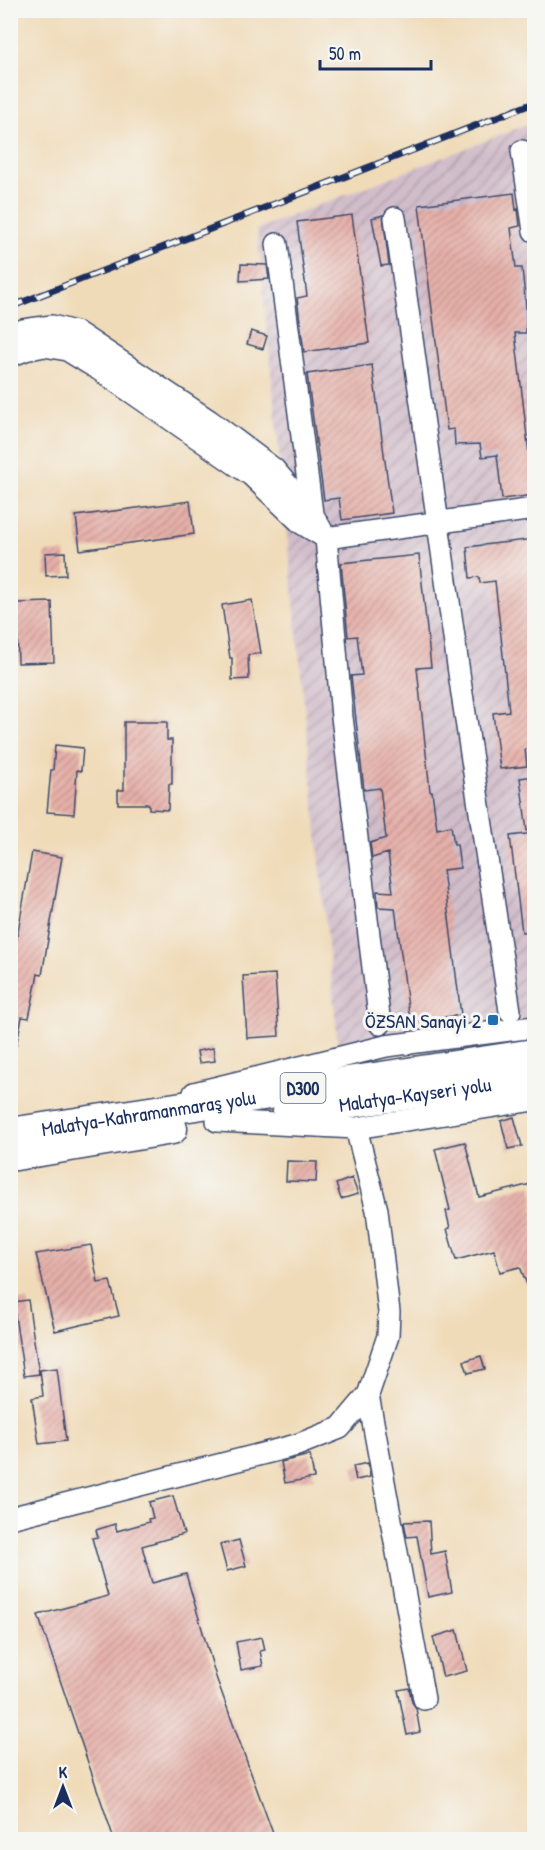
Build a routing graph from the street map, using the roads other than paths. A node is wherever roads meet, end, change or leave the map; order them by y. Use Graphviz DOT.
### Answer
graph roads {
  1 [pos="522,151"];
  2 [pos="395,218"];
  3 [pos="534,231"];
  4 [pos="277,243"];
  5 [pos="10,335"];
  6 [pos="10,356"];
  7 [pos="534,509"];
  8 [pos="312,513"];
  9 [pos="438,523"];
  10 [pos="326,538"];
  11 [pos="510,1011"];
  12 [pos="380,1024"];
  13 [pos="534,1027"];
  14 [pos="534,1054"];
  15 [pos="534,1077"];
  16 [pos="534,1100"];
  17 [pos="217,1121"];
  18 [pos="72,1123"];
  19 [pos="356,1128"];
  20 [pos="10,1133"];
  21 [pos="10,1156"];
  22 [pos="368,1395"];
  23 [pos="10,1518"];
  24 [pos="424,1699"];
  1 -- 3 [label="street"];
  2 -- 9 [label="street"];
  4 -- 8 [label="street"];
  5 -- 8 [label="street"];
  6 -- 10 [label="street"];
  7 -- 9 [label="street"];
  8 -- 10 [label="street"];
  9 -- 10 [label="street"];
  9 -- 11 [label="street"];
  10 -- 12 [label="street"];
  13 -- 18 [label="street"];
  14 -- 18 [label="highway, Malatya-Kahramanmaraş yolu / D300"];
  15 -- 17 [label="highway, Malatya-Kayseri yolu / D300"];
  16 -- 19 [label="street"];
  17 -- 19 [label="street"];
  17 -- 21 [label="highway, Malatya-Kayseri yolu / D300"];
  18 -- 20 [label="highway, Malatya-Kahramanmaraş yolu / D300"];
  19 -- 22 [label="street"];
  22 -- 23 [label="street"];
  22 -- 24 [label="street"];
}
